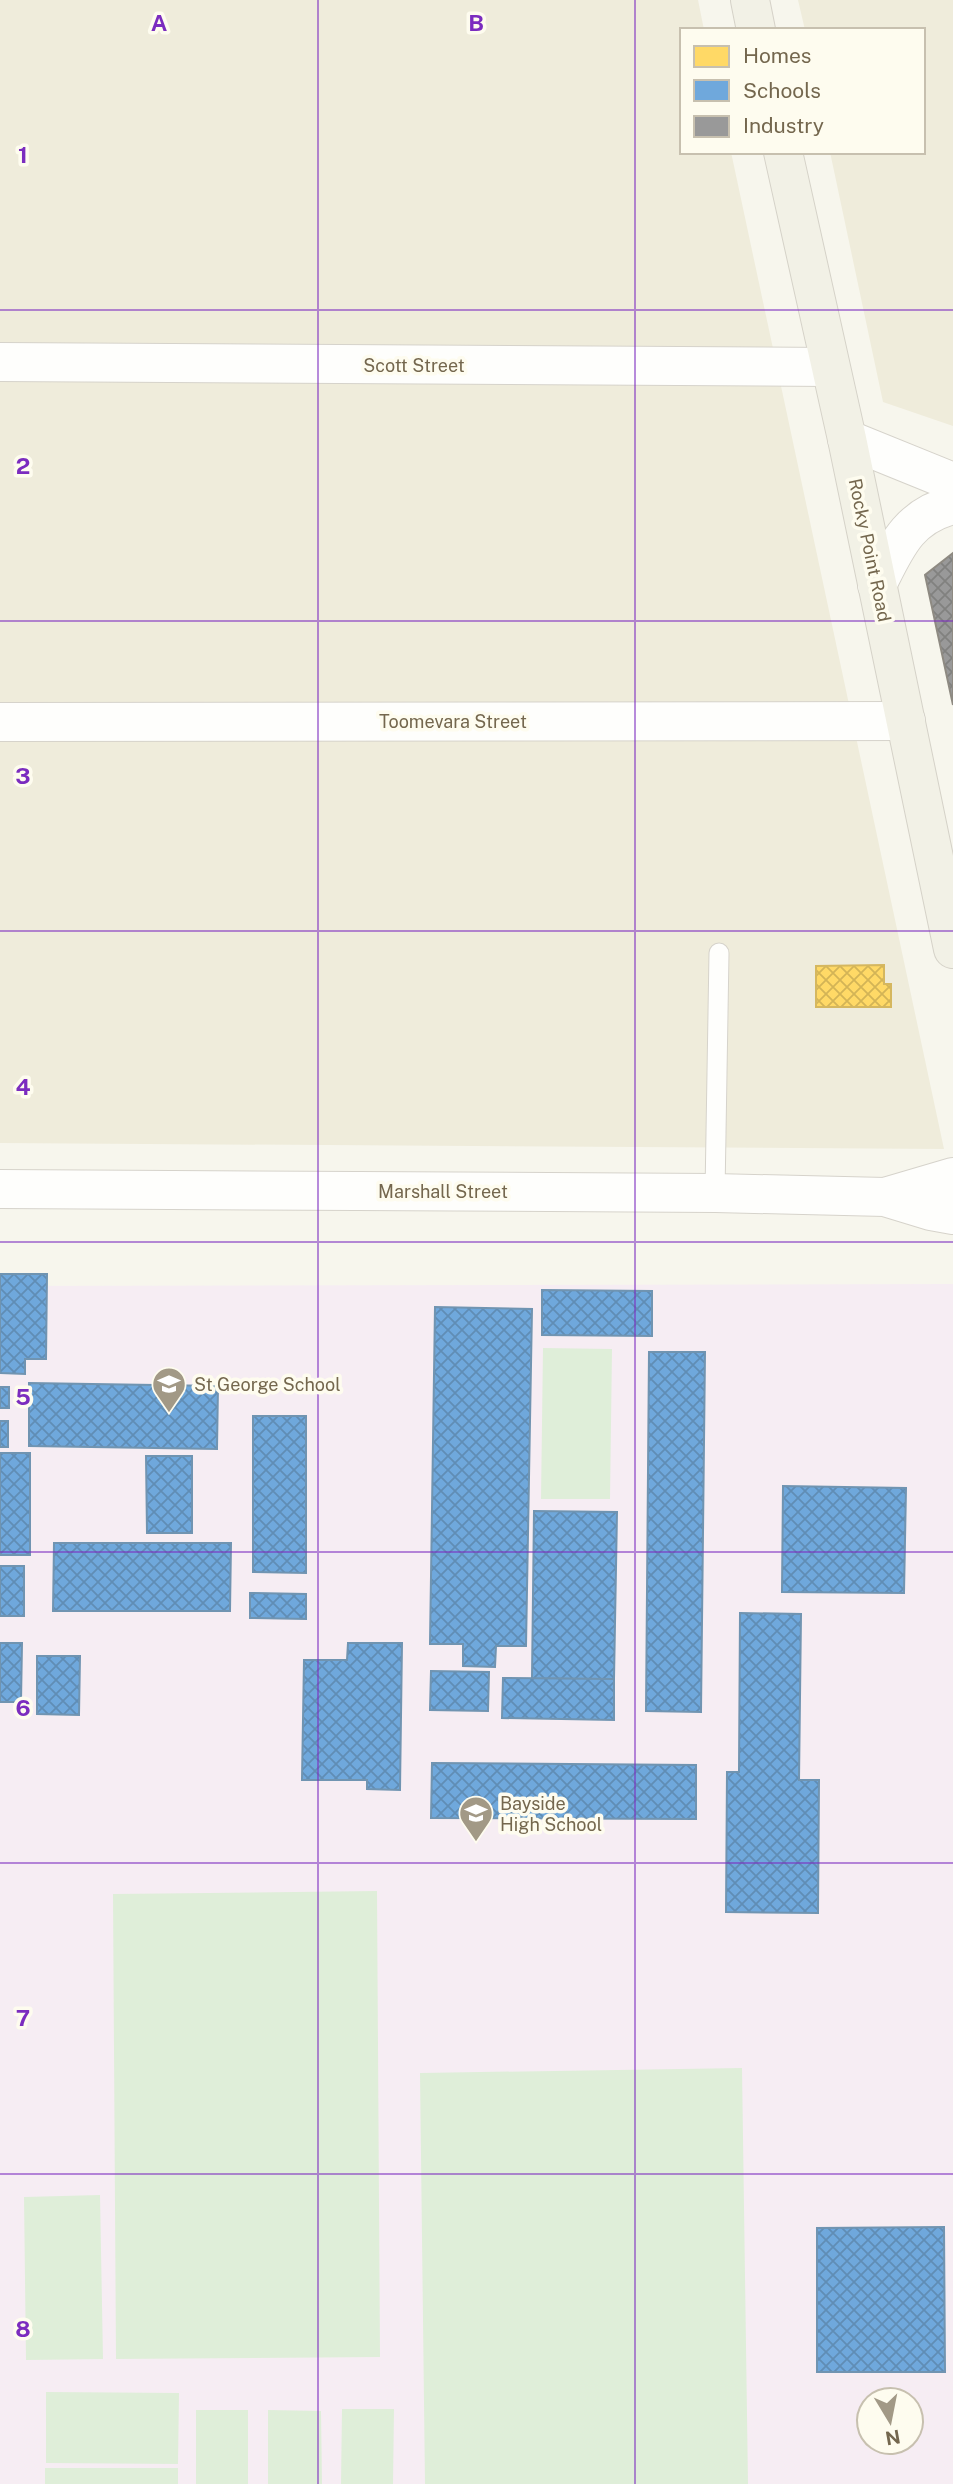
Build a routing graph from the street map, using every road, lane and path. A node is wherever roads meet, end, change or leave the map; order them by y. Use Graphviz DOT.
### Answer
graph roads {
  1 [pos="750,0"];
  2 [pos="756,28"];
  3 [pos="783,154"];
  4 [pos="0,362"];
  5 [pos="829,367"];
  6 [pos="847,439"];
  7 [pos="953,482"];
  8 [pos="953,505"];
  9 [pos="877,585"];
  10 [pos="906,721"];
  11 [pos="0,722"];
  12 [pos="953,949"];
  13 [pos="719,953"];
  14 [pos="953,1177"];
  15 [pos="0,1189"];
  16 [pos="715,1193"];
  17 [pos="885,1197"];
  18 [pos="953,1215"];
  1 -- 2 [label="main road"];
  3 -- 5 [label="main road, Rocky Point Road"];
  4 -- 5 [label="street, Scott Street"];
  5 -- 6 [label="main road, Rocky Point Road"];
  6 -- 7 [label="street"];
  6 -- 9 [label="main road, Rocky Point Road"];
  8 -- 9 [label="street"];
  9 -- 10 [label="main road, Rocky Point Road"];
  10 -- 11 [label="street, Toomevara Street"];
  10 -- 12 [label="main road, Rocky Point Road"];
  13 -- 16 [label="lane"];
  14 -- 17 [label="street, Marshall Street"];
  15 -- 16 [label="street, Marshall Street"];
  16 -- 17 [label="street, Marshall Street"];
  17 -- 18 [label="street, Marshall Street"];
}
